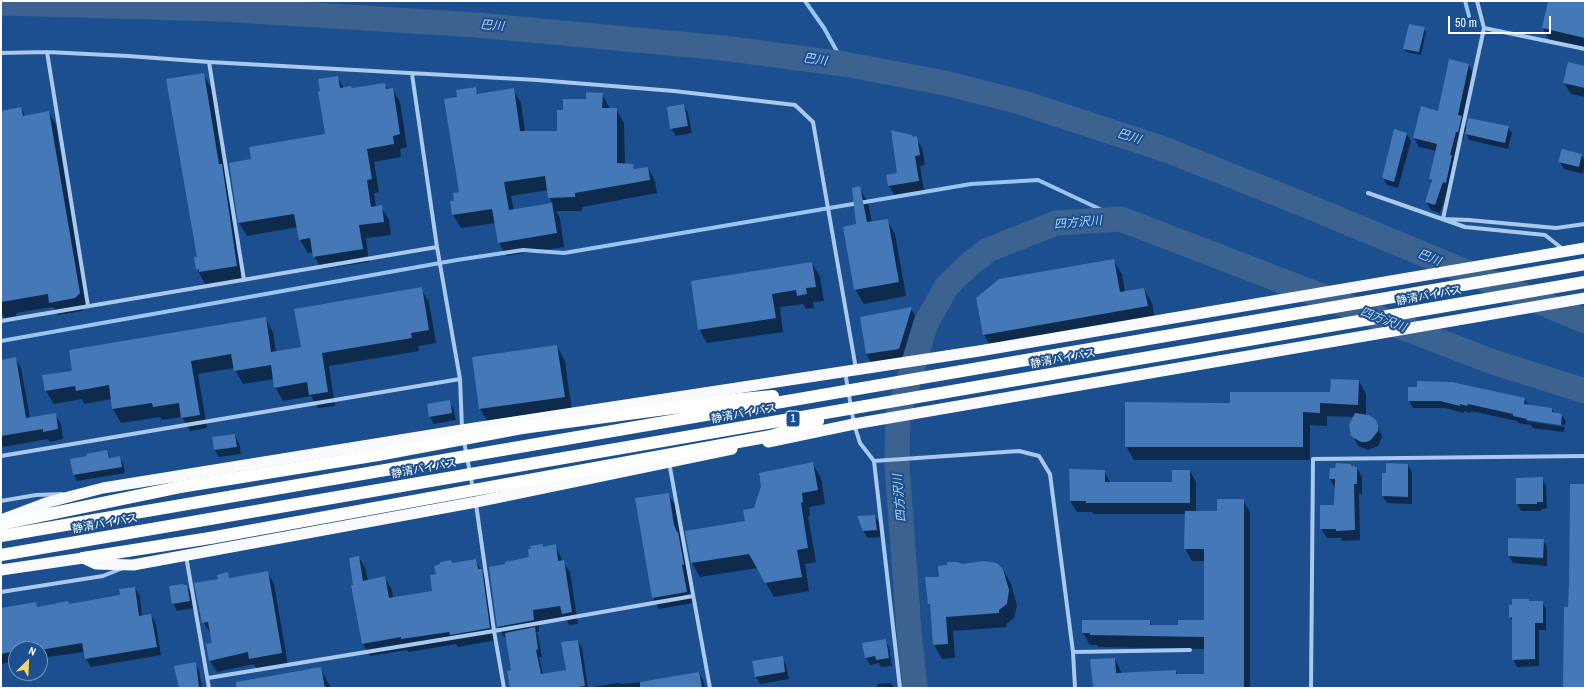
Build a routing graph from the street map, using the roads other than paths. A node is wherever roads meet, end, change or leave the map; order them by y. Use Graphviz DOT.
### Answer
graph roads {
  1 [pos="1477,1"];
  2 [pos="1484,28"];
  3 [pos="1585,49"];
  4 [pos="47,52"];
  5 [pos="1,53"];
  6 [pos="209,62"];
  7 [pos="412,74"];
  8 [pos="1368,193"];
  9 [pos="1443,219"];
  10 [pos="1585,224"];
  11 [pos="437,247"];
  12 [pos="1585,248"];
  13 [pos="1567,252"];
  14 [pos="1585,264"];
  15 [pos="244,280"];
  16 [pos="1585,282"];
  17 [pos="1585,298"];
  18 [pos="88,306"];
  19 [pos="1,321"];
  20 [pos="851,371"];
  21 [pos="460,379"];
  22 [pos="839,392"];
  23 [pos="863,407"];
  24 [pos="854,424"];
  25 [pos="462,430"];
  26 [pos="1,456"];
  27 [pos="1585,456"];
  28 [pos="874,461"];
  29 [pos="669,462"];
  30 [pos="86,493"];
  31 [pos="1,501"];
  32 [pos="476,502"];
  33 [pos="1,520"];
  34 [pos="1,524"];
  35 [pos="1,536"];
  36 [pos="1,555"];
  37 [pos="186,556"];
  38 [pos="83,558"];
  39 [pos="133,565"];
  40 [pos="1,570"];
  41 [pos="1,592"];
  42 [pos="692,596"];
  43 [pos="494,631"];
  44 [pos="1190,650"];
  45 [pos="1073,652"];
  46 [pos="208,678"];
  47 [pos="210,688"];
  48 [pos="504,688"];
  49 [pos="710,688"];
  50 [pos="900,688"];
  51 [pos="1075,688"];
  52 [pos="1311,688"];
  1 -- 2 [label="street"];
  2 -- 3 [label="street"];
  2 -- 9 [label="street"];
  4 -- 5 [label="street"];
  4 -- 6 [label="street"];
  4 -- 18 [label="street"];
  6 -- 7 [label="street"];
  6 -- 15 [label="street"];
  7 -- 11 [label="street"];
  7 -- 20 [label="street"];
  8 -- 9 [label="street"];
  9 -- 10 [label="street"];
  9 -- 13 [label="street"];
  11 -- 15 [label="street"];
  11 -- 21 [label="street"];
  12 -- 13 [label="highway"];
  13 -- 20 [label="highway"];
  14 -- 22 [label="highway, 静清バイパス / 1, bridge"];
  15 -- 18 [label="street"];
  16 -- 23 [label="highway, 静清バイパス / 1, bridge"];
  17 -- 24 [label="highway, 1"];
  18 -- 19 [label="street"];
  20 -- 24 [label="street"];
  20 -- 25 [label="highway"];
  21 -- 25 [label="street"];
  21 -- 26 [label="street"];
  22 -- 34 [label="highway, bridge"];
  22 -- 35 [label="highway, 静清バイパス / 1, bridge"];
  23 -- 36 [label="highway, 静清バイパス / 1, bridge"];
  23 -- 38 [label="highway, bridge"];
  24 -- 28 [label="street"];
  24 -- 29 [label="highway, 1"];
  25 -- 30 [label="highway"];
  25 -- 32 [label="street"];
  27 -- 52 [label="street"];
  28 -- 45 [label="street"];
  28 -- 50 [label="street"];
  29 -- 32 [label="highway, 1"];
  29 -- 42 [label="street"];
  30 -- 31 [label="street"];
  30 -- 33 [label="highway"];
  32 -- 37 [label="highway, 1"];
  32 -- 43 [label="street"];
  37 -- 39 [label="highway, 1"];
  37 -- 46 [label="street"];
  38 -- 39 [label="highway, 1"];
  38 -- 40 [label="highway, 1"];
  39 -- 41 [label="street"];
  42 -- 43 [label="street"];
  42 -- 49 [label="street"];
  43 -- 46 [label="street"];
  43 -- 48 [label="street"];
  44 -- 45 [label="street"];
  45 -- 51 [label="street"];
  46 -- 47 [label="street"];
}
